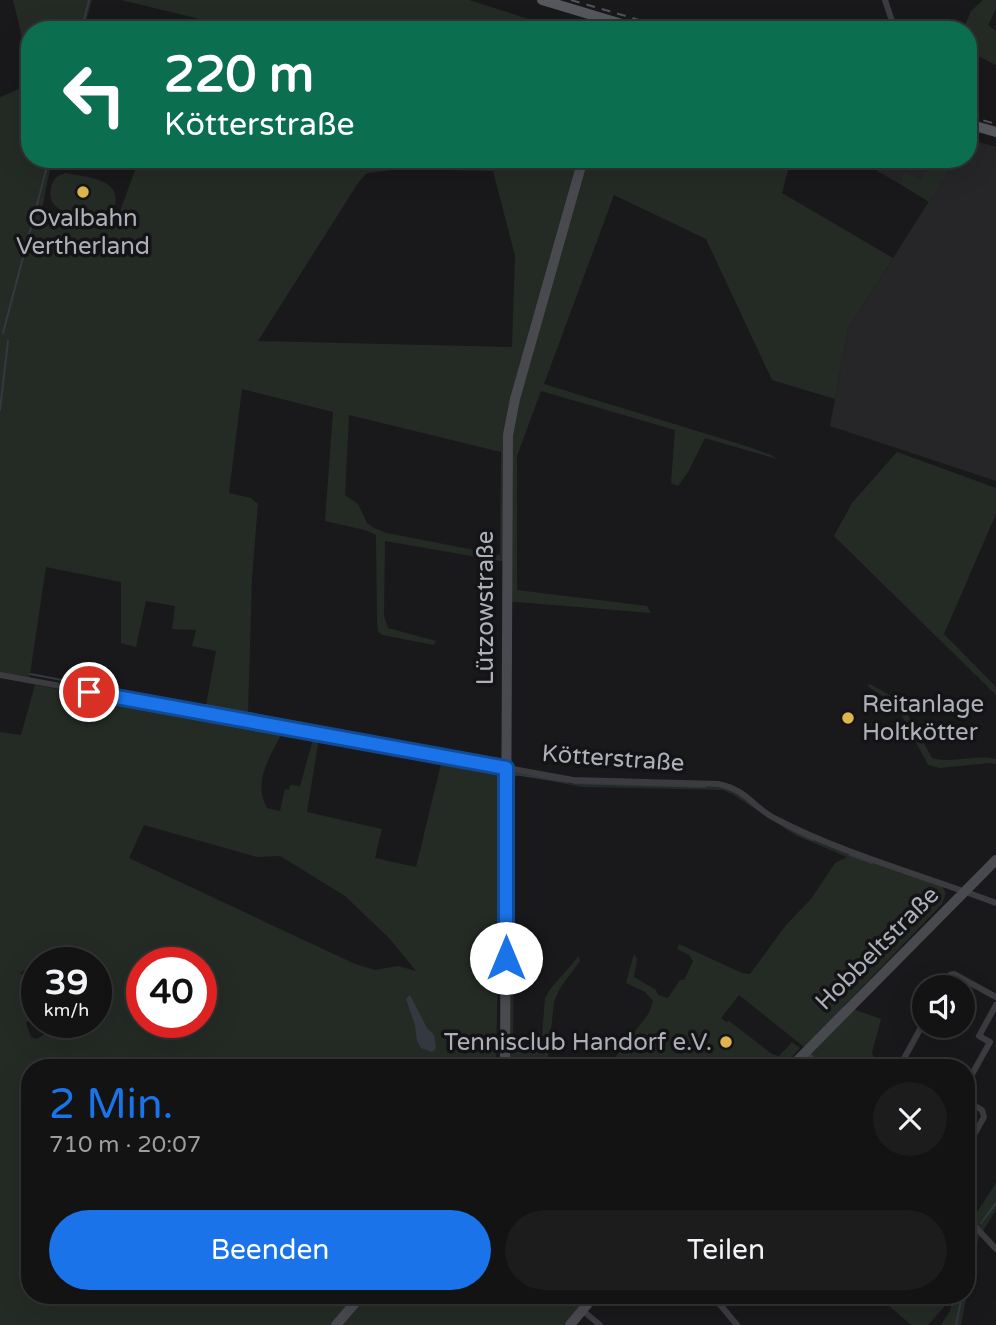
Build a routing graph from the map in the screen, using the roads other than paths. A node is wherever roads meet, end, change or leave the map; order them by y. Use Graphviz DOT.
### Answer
graph roads {
  1 [pos="542,0"];
  2 [pos="885,0"];
  3 [pos="603,21"];
  4 [pos="892,21"];
  5 [pos="977,127"];
  6 [pos="996,132"];
  7 [pos="580,168"];
  8 [pos="0,675"];
  9 [pos="506,768"];
  10 [pos="996,860"];
  11 [pos="964,891"];
  12 [pos="996,903"];
  13 [pos="975,986"];
  14 [pos="996,997"];
  15 [pos="996,1005"];
  16 [pos="915,1038"];
  17 [pos="805,1052"];
  18 [pos="505,1059"];
  19 [pos="798,1059"];
  20 [pos="812,1059"];
  21 [pos="904,1059"];
  22 [pos="975,1069"];
  23 [pos="975,1106"];
  24 [pos="975,1132"];
  25 [pos="975,1227"];
  26 [pos="996,1249"];
  27 [pos="354,1304"];
  28 [pos="587,1304"];
  29 [pos="720,1304"];
  30 [pos="582,1310"];
  31 [pos="336,1325"];
  32 [pos="570,1325"];
  33 [pos="600,1325"];
  34 [pos="737,1325"];
  1 -- 3 [label="main road"];
  2 -- 4 [label="street"];
  5 -- 6 [label="main road"];
  7 -- 9 [label="street, Lützowstraße"];
  8 -- 9 [label="street, Kötterstraße"];
  9 -- 11 [label="street, Kötterstraße"];
  9 -- 18 [label="street, Lützowstraße"];
  10 -- 11 [label="street, Hobbeltstraße"];
  11 -- 12 [label="street, Kötterstraße"];
  11 -- 17 [label="street, Hobbeltstraße"];
  13 -- 14 [label="street"];
  15 -- 22 [label="street"];
  16 -- 21 [label="street"];
  17 -- 19 [label="street, Hobbeltstraße"];
  17 -- 20 [label="street"];
  23 -- 24 [label="street"];
  25 -- 26 [label="street"];
  27 -- 31 [label="street"];
  28 -- 30 [label="street"];
  29 -- 34 [label="street"];
  30 -- 32 [label="street"];
  30 -- 33 [label="street"];
}
